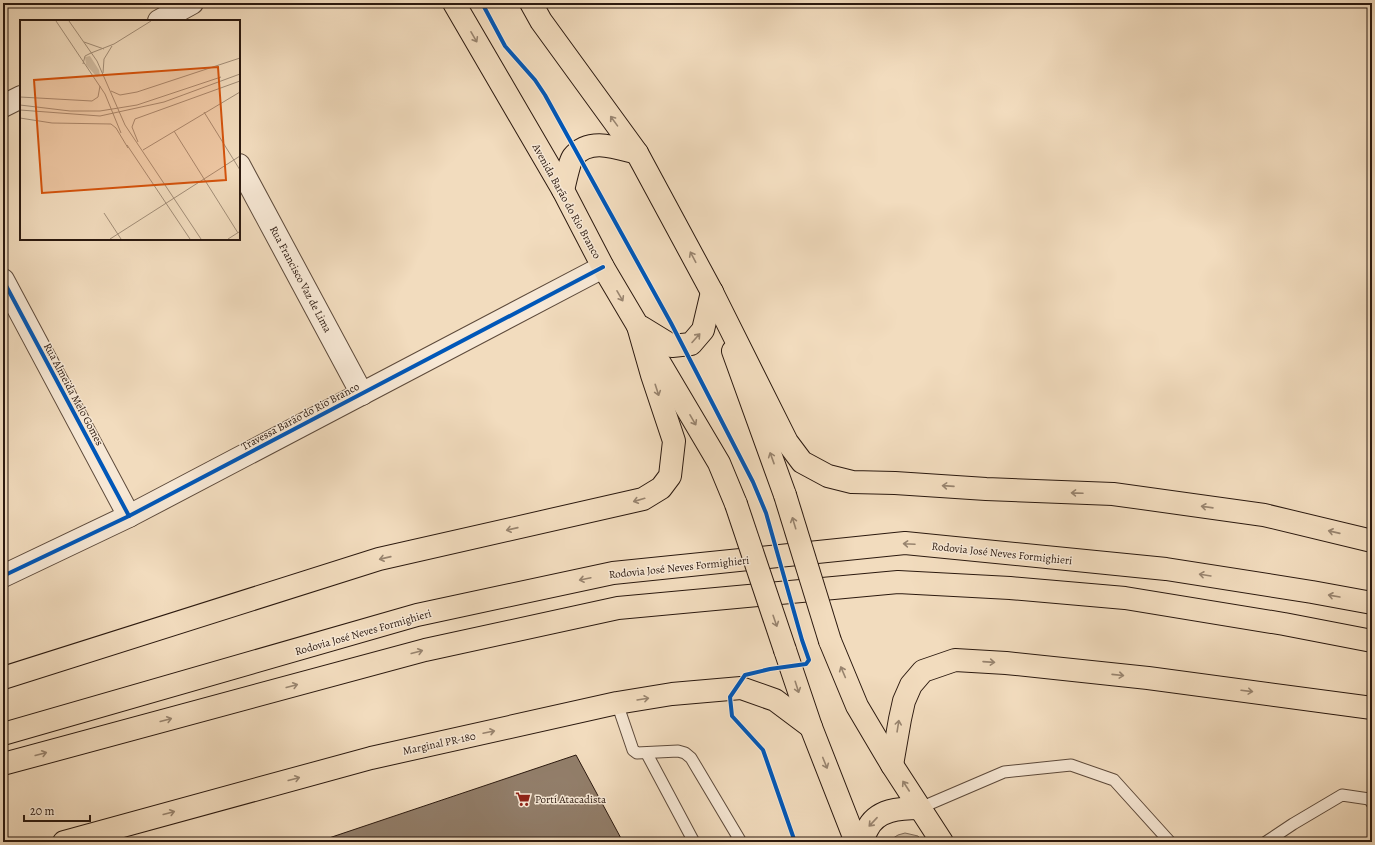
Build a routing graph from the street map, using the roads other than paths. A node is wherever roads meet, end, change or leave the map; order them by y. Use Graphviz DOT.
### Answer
graph roads {
  1 [pos="192,3"];
  2 [pos="454,3"];
  3 [pos="531,3"];
  4 [pos="158,16"];
  5 [pos="20,97"];
  6 [pos="3,106"];
  7 [pos="637,153"];
  8 [pos="240,167"];
  9 [pos="563,190"];
  10 [pos="603,267"];
  11 [pos="3,280"];
  12 [pos="712,292"];
  13 [pos="638,326"];
  14 [pos="362,394"];
  15 [pos="129,516"];
  16 [pos="1372,541"];
  17 [pos="3,576"];
  18 [pos="1372,603"];
  19 [pos="1284,624"];
  20 [pos="1372,641"];
  21 [pos="1372,648"];
  22 [pos="3,678"];
  23 [pos="617,703"];
  24 [pos="1372,708"];
  25 [pos="811,727"];
  26 [pos="3,734"];
  27 [pos="647,754"];
  28 [pos="3,764"];
  29 [pos="892,765"];
  30 [pos="1372,802"];
  31 [pos="920,808"];
  32 [pos="64,842"];
  33 [pos="694,842"];
  34 [pos="741,842"];
  35 [pos="856,842"];
  36 [pos="863,842"];
  37 [pos="942,842"];
  38 [pos="1170,842"];
  39 [pos="1266,842"];
  1 -- 4 [label="street"];
  2 -- 9 [label="main road, Avenida Barão do Rio Branco, one-way"];
  7 -- 3 [label="main road, one-way"];
  5 -- 6 [label="street"];
  7 -- 9 [label="main road"];
  12 -- 7 [label="main road, one-way"];
  8 -- 14 [label="street, Rua Francisco Vaz de Lima"];
  9 -- 10 [label="main road, Avenida Barão do Rio Branco"];
  10 -- 13 [label="main road, Avenida Barão do Rio Branco, one-way"];
  10 -- 14 [label="street, Travessa Barão do Rio Branco"];
  11 -- 15 [label="street, Rua Almeida Melo Gomes"];
  13 -- 12 [label="main road, one-way"];
  16 -- 12 [label="main road, one-way"];
  29 -- 12 [label="main road, one-way, bridge"];
  13 -- 22 [label="main road, one-way"];
  13 -- 25 [label="main road, Avenida Barão do Rio Branco, one-way, bridge"];
  14 -- 15 [label="street, Travessa Barão do Rio Branco"];
  15 -- 17 [label="street, Travessa Barão do Rio Branco"];
  18 -- 26 [label="main road, Rodovia José Neves Formighieri, one-way"];
  19 -- 20 [label="main road"];
  19 -- 21 [label="main road"];
  28 -- 19 [label="main road, one-way"];
  23 -- 25 [label="main road, Marginal PR-180, one-way"];
  23 -- 27 [label="lane"];
  32 -- 23 [label="main road, Marginal PR-180, one-way"];
  29 -- 24 [label="main road, one-way"];
  25 -- 35 [label="main road, Avenida Barão do Rio Branco, one-way"];
  27 -- 33 [label="lane"];
  27 -- 34 [label="lane"];
  31 -- 29 [label="main road, one-way"];
  30 -- 39 [label="lane"];
  31 -- 36 [label="main road, one-way"];
  31 -- 37 [label="main road"];
  31 -- 38 [label="lane"];
}
